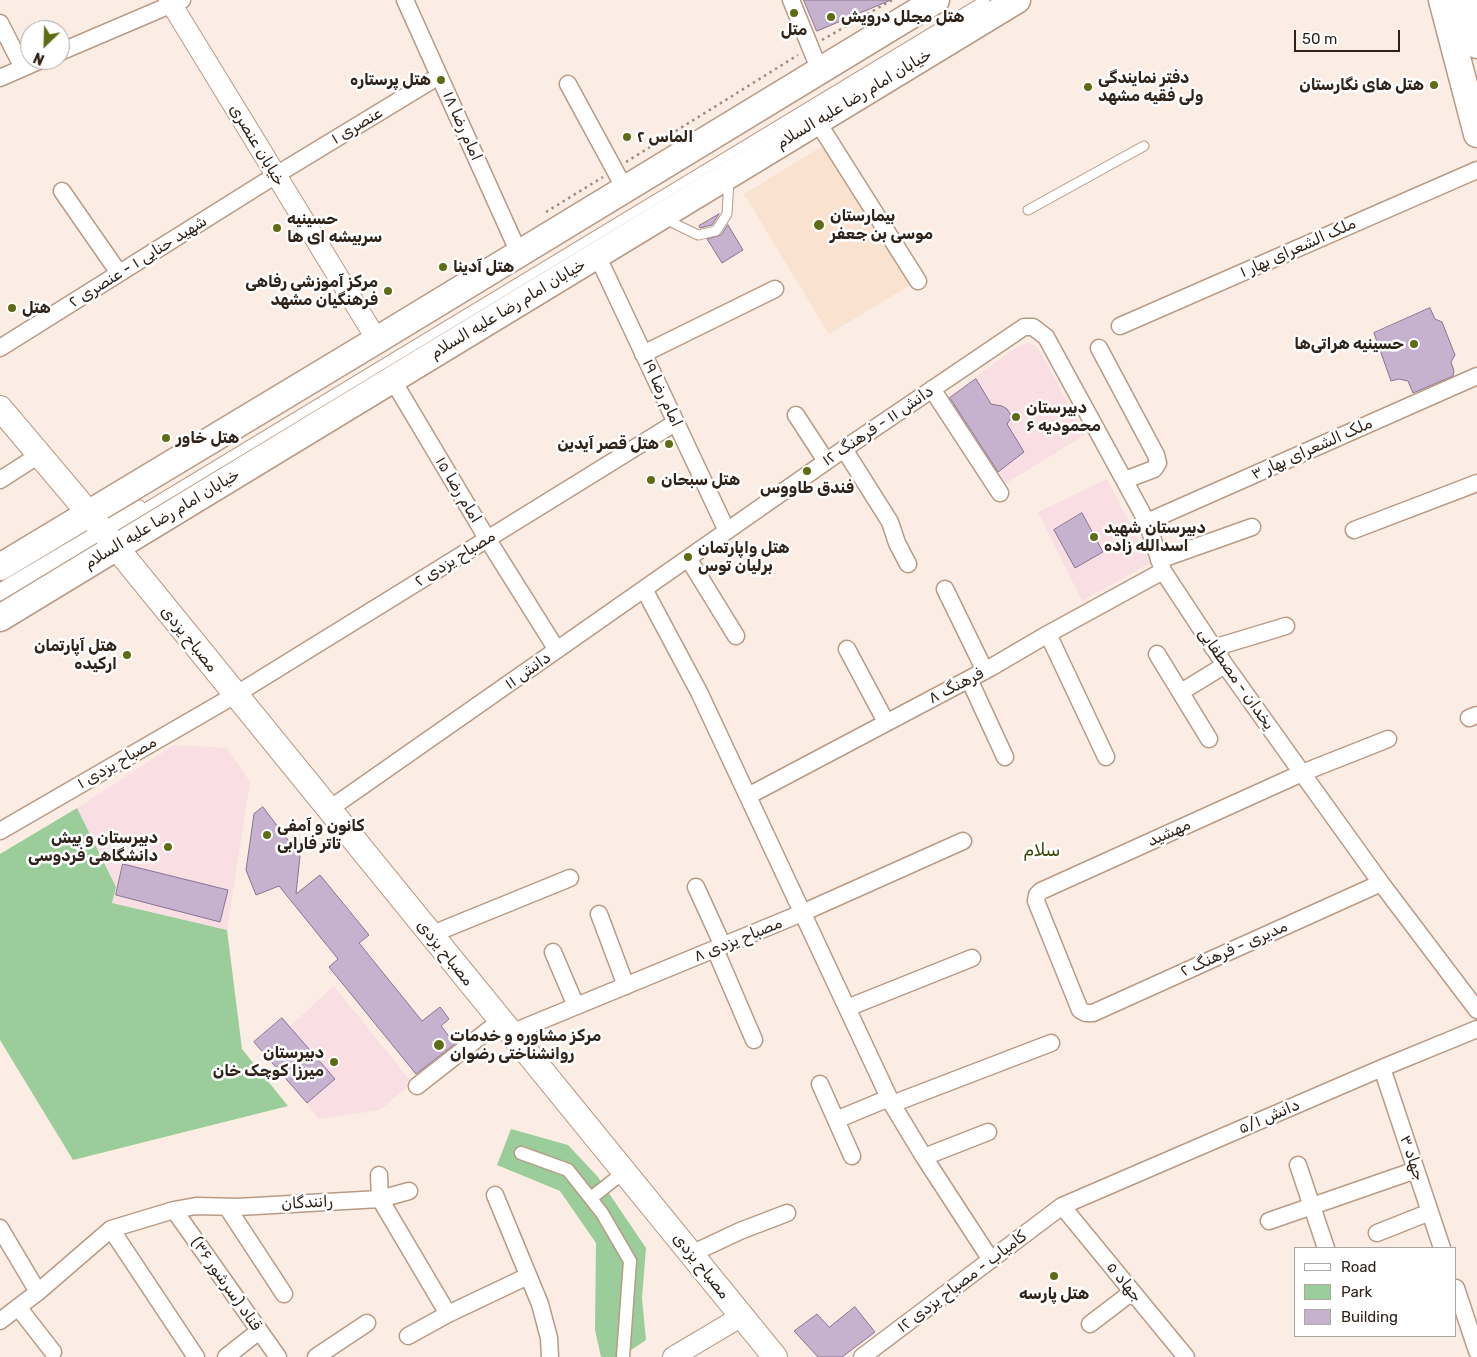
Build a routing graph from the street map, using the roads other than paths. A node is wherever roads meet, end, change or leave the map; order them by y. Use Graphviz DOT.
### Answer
graph roads {
  1 [pos="404,0"];
  2 [pos="791,0"];
  3 [pos="936,0"];
  4 [pos="974,0"];
  5 [pos="985,0"];
  6 [pos="1017,0"];
  7 [pos="174,2"];
  8 [pos="1454,2"];
  9 [pos="0,23"];
  10 [pos="1477,46"];
  11 [pos="70,48"];
  12 [pos="20,62"];
  13 [pos="20,69"];
  14 [pos="820,71"];
  15 [pos="439,76"];
  16 [pos="0,78"];
  17 [pos="568,84"];
  18 [pos="817,121"];
  19 [pos="1477,134"];
  20 [pos="1144,146"];
  21 [pos="1477,170"];
  22 [pos="276,175"];
  23 [pos="729,175"];
  24 [pos="620,179"];
  25 [pos="62,191"];
  26 [pos="1028,210"];
  27 [pos="660,216"];
  28 [pos="519,253"];
  29 [pos="597,255"];
  30 [pos="119,273"];
  31 [pos="918,280"];
  32 [pos="775,289"];
  33 [pos="1120,326"];
  34 [pos="1033,327"];
  35 [pos="377,340"];
  36 [pos="0,348"];
  37 [pos="1099,348"];
  38 [pos="643,354"];
  39 [pos="1477,376"];
  40 [pos="392,379"];
  41 [pos="932,389"];
  42 [pos="0,408"];
  43 [pos="796,414"];
  44 [pos="675,423"];
  45 [pos="844,449"];
  46 [pos="39,455"];
  47 [pos="826,461"];
  48 [pos="0,480"];
  49 [pos="1125,480"];
  50 [pos="1477,483"];
  51 [pos="1000,493"];
  52 [pos="1147,522"];
  53 [pos="1252,527"];
  54 [pos="1354,530"];
  55 [pos="101,531"];
  56 [pos="727,531"];
  57 [pos="488,540"];
  58 [pos="688,558"];
  59 [pos="908,564"];
  60 [pos="1161,565"];
  61 [pos="0,567"];
  62 [pos="0,588"];
  63 [pos="644,589"];
  64 [pos="945,589"];
  65 [pos="0,596"];
  66 [pos="0,618"];
  67 [pos="1286,626"];
  68 [pos="1048,634"];
  69 [pos="736,636"];
  70 [pos="1213,648"];
  71 [pos="847,649"];
  72 [pos="557,650"];
  73 [pos="1157,654"];
  74 [pos="1225,665"];
  75 [pos="985,670"];
  76 [pos="969,679"];
  77 [pos="1181,692"];
  78 [pos="235,695"];
  79 [pos="886,722"];
  80 [pos="1388,738"];
  81 [pos="1209,739"];
  82 [pos="1006,757"];
  83 [pos="1106,757"];
  84 [pos="1302,773"];
  85 [pos="748,796"];
  86 [pos="328,810"];
  87 [pos="0,831"];
  88 [pos="963,841"];
  89 [pos="570,878"];
  90 [pos="1381,883"];
  91 [pos="696,887"];
  92 [pos="802,913"];
  93 [pos="599,914"];
  94 [pos="430,935"];
  95 [pos="719,947"];
  96 [pos="553,952"];
  97 [pos="972,958"];
  98 [pos="626,986"];
  99 [pos="576,1006"];
  100 [pos="846,1008"];
  101 [pos="1477,1010"];
  102 [pos="1086,1013"];
  103 [pos="506,1027"];
  104 [pos="1477,1029"];
  105 [pos="754,1040"];
  106 [pos="1051,1043"];
  107 [pos="1382,1068"];
  108 [pos="820,1084"];
  109 [pos="417,1086"];
  110 [pos="890,1101"];
  111 [pos="836,1120"];
  112 [pos="988,1132"];
  113 [pos="521,1153"];
  114 [pos="852,1156"];
  115 [pos="924,1158"];
  116 [pos="1298,1165"];
  117 [pos="1416,1170"];
  118 [pos="624,1172"];
  119 [pos="378,1175"];
  120 [pos="409,1191"];
  121 [pos="495,1195"];
  122 [pos="591,1198"];
  123 [pos="380,1199"];
  124 [pos="1062,1206"];
  125 [pos="227,1207"];
  126 [pos="1312,1207"];
  127 [pos="174,1210"];
  128 [pos="1430,1212"];
  129 [pos="787,1213"];
  130 [pos="1269,1221"];
  131 [pos="0,1228"];
  132 [pos="111,1229"];
  133 [pos="1377,1233"];
  134 [pos="1326,1247"];
  135 [pos="1442,1247"];
  136 [pos="691,1254"];
  137 [pos="991,1260"];
  138 [pos="528,1276"];
  139 [pos="1457,1291"];
  140 [pos="38,1292"];
  141 [pos="1132,1292"];
  142 [pos="284,1294"];
  143 [pos="18,1307"];
  144 [pos="448,1314"];
  145 [pos="742,1316"];
  146 [pos="0,1321"];
  147 [pos="367,1323"];
  148 [pos="1090,1324"];
  149 [pos="259,1331"];
  150 [pos="408,1336"];
  151 [pos="1477,1351"];
  152 [pos="53,1352"];
  153 [pos="196,1357"];
  154 [pos="226,1357"];
  155 [pos="278,1357"];
  156 [pos="316,1357"];
  157 [pos="550,1357"];
  158 [pos="623,1357"];
  159 [pos="673,1357"];
  160 [pos="775,1357"];
  161 [pos="862,1357"];
  162 [pos="1186,1357"];
  1 -- 15 [label="street, امام رضا ۱۸"];
  2 -- 14 [label="street"];
  3 -- 14 [label="main road, خیابان امام رضا علیه السلام"];
  4 -- 55 [label="lane"];
  5 -- 55 [label="lane"];
  6 -- 18 [label="main road, خیابان امام رضا علیه السلام"];
  7 -- 11 [label="street"];
  7 -- 22 [label="street, خیابان عنصری"];
  8 -- 10 [label="main road"];
  8 -- 19 [label="main road"];
  9 -- 12 [label="street"];
  13 -- 16 [label="street"];
  14 -- 24 [label="main road, خیابان امام رضا علیه السلام"];
  15 -- 22 [label="street, عنصری ۱"];
  15 -- 28 [label="street, امام رضا ۱۸"];
  17 -- 24 [label="street"];
  18 -- 23 [label="main road, خیابان امام رضا علیه السلام"];
  18 -- 31 [label="street"];
  20 -- 26 [label="lane"];
  21 -- 33 [label="street, ملک الشعرای بهار ۱"];
  22 -- 30 [label="street, شهید حنایی ۱ - عنصری ۲"];
  22 -- 35 [label="street, خیابان عنصری"];
  23 -- 27 [label="main road, خیابان امام رضا علیه السلام"];
  23 -- 27 [label="lane"];
  24 -- 28 [label="main road, خیابان امام رضا علیه السلام"];
  25 -- 30 [label="street"];
  27 -- 29 [label="main road, خیابان امام رضا علیه السلام"];
  28 -- 35 [label="main road, خیابان امام رضا علیه السلام"];
  29 -- 38 [label="street, امام رضا ۱۹"];
  29 -- 40 [label="main road, خیابان امام رضا علیه السلام"];
  30 -- 36 [label="street, شهید حنایی ۱ - عنصری ۲"];
  32 -- 38 [label="street"];
  34 -- 41 [label="street, دانش ۱۱ - فرهنگ ۱۲"];
  34 -- 49 [label="street, یخدان - مصطفایی"];
  35 -- 55 [label="main road, خیابان امام رضا علیه السلام"];
  37 -- 49 [label="street"];
  38 -- 44 [label="street, امام رضا ۱۹"];
  39 -- 52 [label="street, ملک الشعرای بهار ۳"];
  40 -- 55 [label="main road, خیابان امام رضا علیه السلام"];
  40 -- 57 [label="street, امام رضا ۱۵"];
  41 -- 45 [label="street, دانش ۱۱ - فرهنگ ۱۲"];
  41 -- 51 [label="street"];
  42 -- 46 [label="main road, مصباح یزدی"];
  43 -- 47 [label="street"];
  44 -- 56 [label="street, امام رضا ۱۹"];
  44 -- 57 [label="street, مصباح یزدی ۲"];
  45 -- 47 [label="street, دانش ۱۱ - فرهنگ ۱۲"];
  45 -- 59 [label="street"];
  46 -- 48 [label="street"];
  46 -- 55 [label="main road, مصباح یزدی"];
  47 -- 56 [label="street, دانش ۱۱ - فرهنگ ۱۲"];
  49 -- 52 [label="street, یخدان - مصطفایی"];
  50 -- 54 [label="street"];
  52 -- 60 [label="street, یخدان - مصطفایی"];
  53 -- 60 [label="street, فرهنگ ۸"];
  55 -- 61 [label="main road, خیابان امام رضا علیه السلام"];
  55 -- 62 [label="lane"];
  55 -- 65 [label="lane"];
  55 -- 66 [label="main road, خیابان امام رضا علیه السلام"];
  55 -- 78 [label="main road, مصباح یزدی"];
  56 -- 58 [label="street, دانش ۱۱"];
  57 -- 72 [label="street, امام رضا ۱۵"];
  57 -- 78 [label="street, مصباح یزدی ۲"];
  58 -- 63 [label="street, دانش ۱۱"];
  58 -- 69 [label="street"];
  60 -- 68 [label="street, فرهنگ ۸"];
  60 -- 70 [label="street, یخدان - مصطفایی"];
  63 -- 72 [label="street, دانش ۱۱"];
  63 -- 85 [label="street"];
  64 -- 75 [label="street"];
  67 -- 70 [label="street"];
  68 -- 75 [label="street, فرهنگ ۸"];
  68 -- 83 [label="street"];
  70 -- 74 [label="street, یخدان - مصطفایی"];
  71 -- 79 [label="street"];
  72 -- 86 [label="street, دانش ۱۱"];
  73 -- 77 [label="street"];
  74 -- 77 [label="street"];
  74 -- 84 [label="street, یخدان - مصطفایی"];
  75 -- 76 [label="street, فرهنگ ۸"];
  76 -- 79 [label="street, فرهنگ ۸"];
  76 -- 82 [label="street"];
  77 -- 81 [label="street"];
  78 -- 86 [label="main road, مصباح یزدی"];
  78 -- 87 [label="street, مصباح یزدی ۱"];
  79 -- 85 [label="street, فرهنگ ۸"];
  80 -- 84 [label="street, مهشید"];
  84 -- 90 [label="street, یخدان - مصطفایی"];
  84 -- 102 [label="street, مهشید"];
  85 -- 92 [label="street"];
  86 -- 94 [label="main road, مصباح یزدی"];
  88 -- 92 [label="street, مصباح یزدی ۸"];
  89 -- 94 [label="street"];
  90 -- 101 [label="street, یخدان - مصطفایی"];
  90 -- 102 [label="street, مدیری - فرهنگ ۲"];
  91 -- 95 [label="street"];
  92 -- 95 [label="street, مصباح یزدی ۸"];
  92 -- 100 [label="street"];
  93 -- 98 [label="street"];
  94 -- 103 [label="main road, مصباح یزدی"];
  95 -- 98 [label="street, مصباح یزدی ۸"];
  95 -- 105 [label="street"];
  96 -- 99 [label="street"];
  97 -- 100 [label="street"];
  98 -- 99 [label="street, مصباح یزدی ۸"];
  99 -- 103 [label="street, مصباح یزدی ۸"];
  100 -- 110 [label="street"];
  103 -- 109 [label="street, مصباح یزدی ۸"];
  103 -- 118 [label="main road, مصباح یزدی"];
  104 -- 107 [label="street, دانش ۵/۱"];
  106 -- 110 [label="street"];
  107 -- 117 [label="street, جهاد ۳"];
  107 -- 124 [label="street, دانش ۵/۱"];
  108 -- 111 [label="street"];
  110 -- 111 [label="street"];
  110 -- 115 [label="street"];
  111 -- 114 [label="street"];
  112 -- 115 [label="street"];
  113 -- 122 [label="street"];
  115 -- 137 [label="street"];
  116 -- 126 [label="street"];
  117 -- 126 [label="street"];
  117 -- 128 [label="street, جهاد ۳"];
  118 -- 122 [label="street"];
  118 -- 136 [label="main road, مصباح یزدی"];
  119 -- 123 [label="street"];
  120 -- 123 [label="street, رانندگان"];
  121 -- 138 [label="street"];
  122 -- 158 [label="street"];
  123 -- 125 [label="street, رانندگان"];
  123 -- 144 [label="street"];
  124 -- 137 [label="street, کامیاب - مصباح یزدی ۱۲"];
  124 -- 141 [label="street, جهاد ۵"];
  125 -- 127 [label="street, رانندگان"];
  125 -- 142 [label="street"];
  126 -- 130 [label="street"];
  126 -- 134 [label="street"];
  127 -- 132 [label="street, رانندگان"];
  127 -- 149 [label="street, قناد (سرشور ۳۶)"];
  128 -- 133 [label="street"];
  128 -- 135 [label="street, جهاد ۳"];
  129 -- 136 [label="street"];
  131 -- 140 [label="street"];
  132 -- 140 [label="street, رانندگان"];
  132 -- 153 [label="street"];
  136 -- 145 [label="main road, مصباح یزدی"];
  137 -- 161 [label="street, کامیاب - مصباح یزدی ۱۲"];
  138 -- 144 [label="street"];
  138 -- 157 [label="street"];
  139 -- 151 [label="street"];
  140 -- 143 [label="street, رانندگان"];
  141 -- 148 [label="street"];
  141 -- 162 [label="street, جهاد ۵"];
  143 -- 146 [label="street, رانندگان"];
  143 -- 152 [label="street"];
  144 -- 150 [label="street"];
  145 -- 159 [label="street"];
  145 -- 160 [label="main road, مصباح یزدی"];
  147 -- 156 [label="street"];
  149 -- 154 [label="street"];
  149 -- 155 [label="street, قناد (سرشور ۳۶)"];
}
